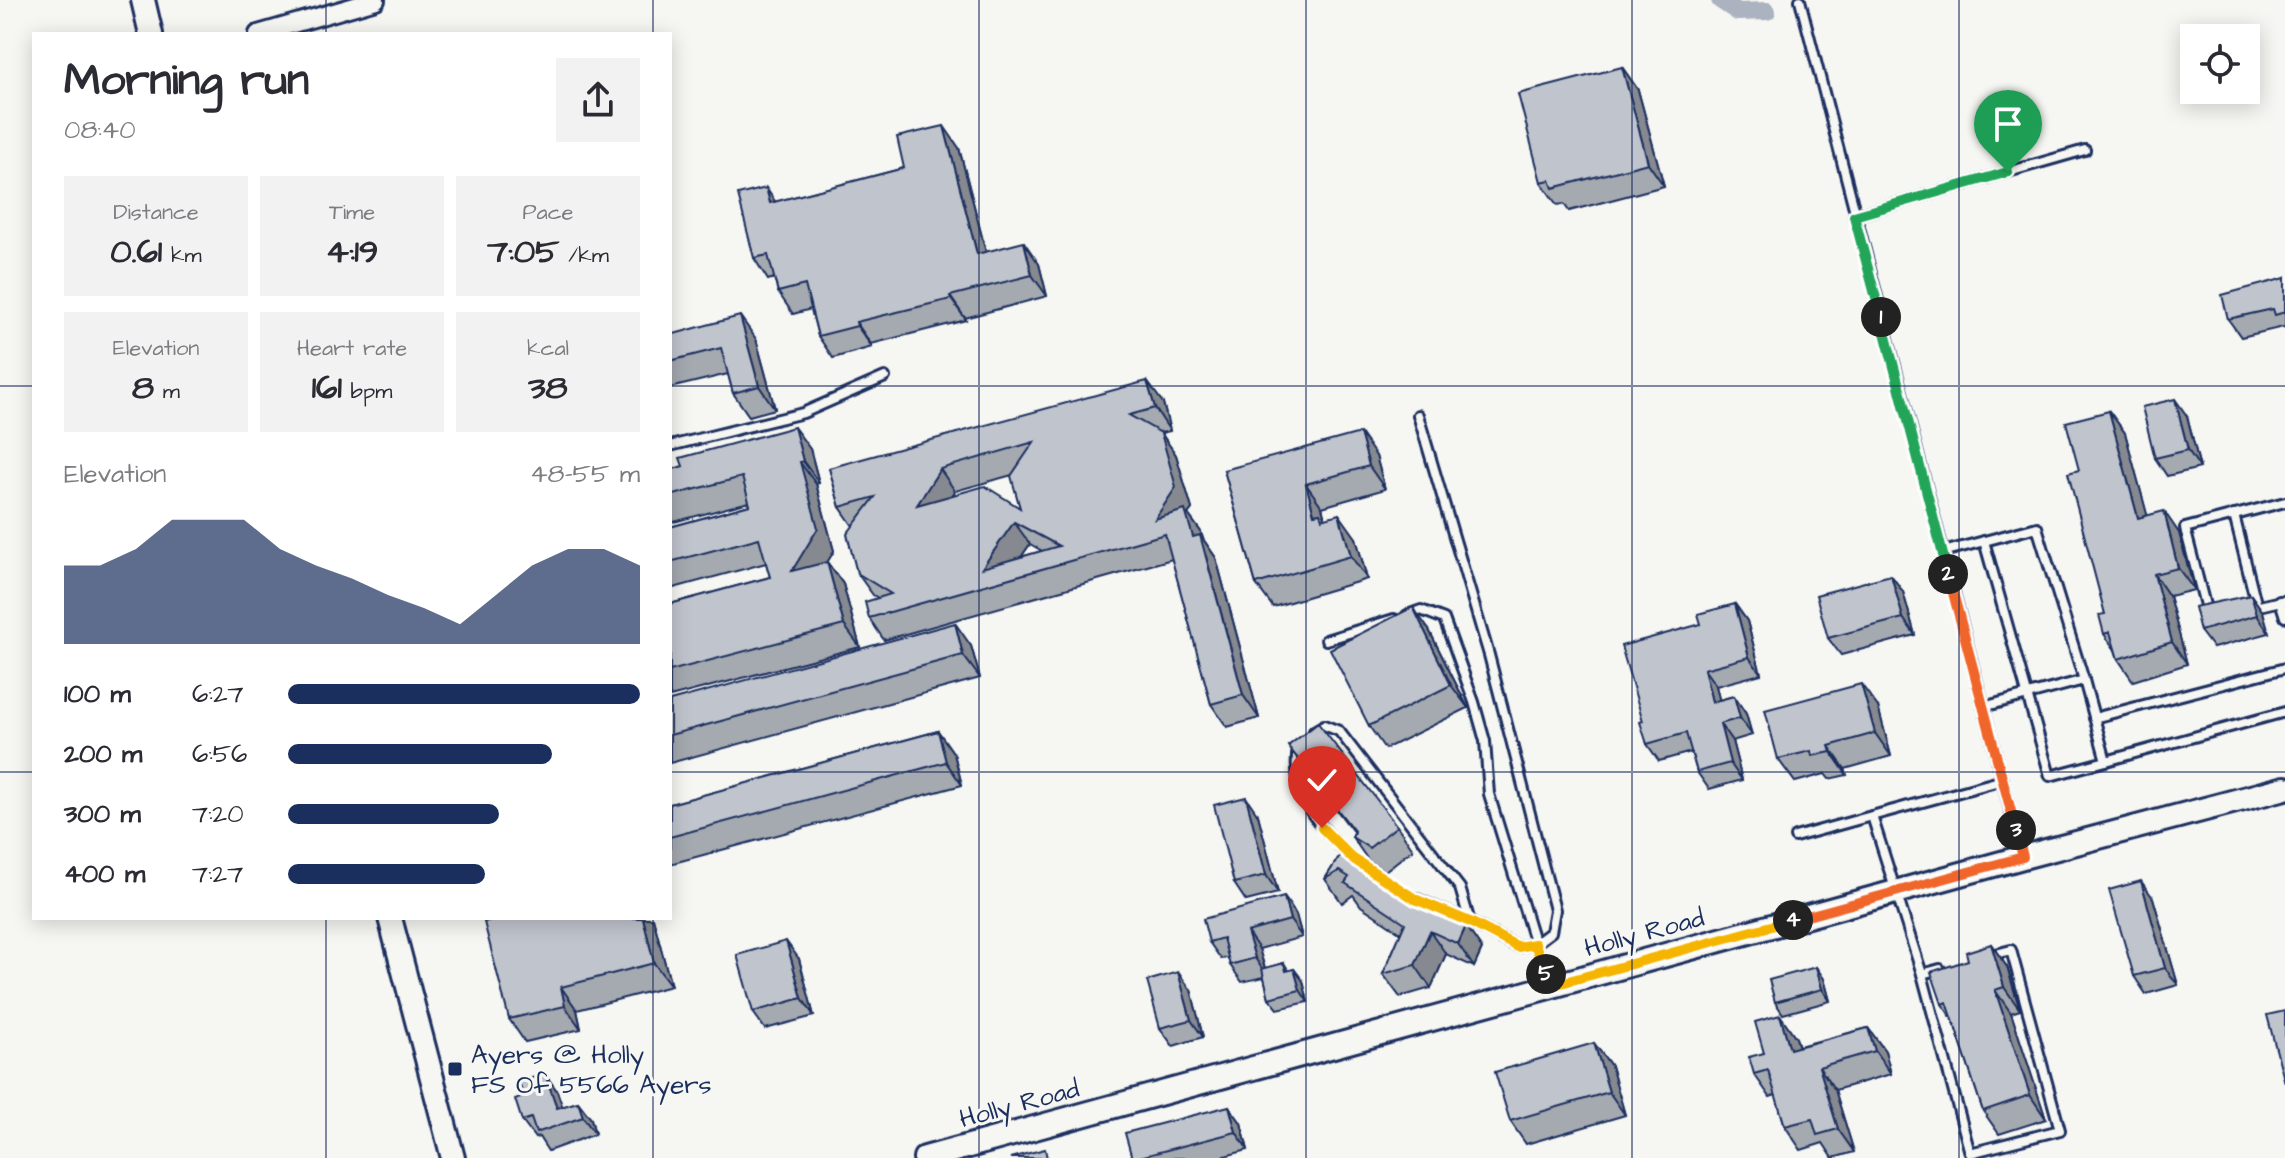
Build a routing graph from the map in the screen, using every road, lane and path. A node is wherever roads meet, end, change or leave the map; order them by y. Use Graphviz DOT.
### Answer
graph roads {
  1 [pos="143,0"];
  2 [pos="376,0"];
  3 [pos="1800,0"];
  4 [pos="151,32"];
  5 [pos="265,32"];
  6 [pos="2085,150"];
  7 [pos="1854,216"];
  8 [pos="885,377"];
  9 [pos="1418,415"];
  10 [pos="672,446"];
  11 [pos="2285,503"];
  12 [pos="2234,515"];
  13 [pos="1984,541"];
  14 [pos="1943,552"];
  15 [pos="2282,601"];
  16 [pos="2257,607"];
  17 [pos="2245,609"];
  18 [pos="2220,615"];
  19 [pos="2285,617"];
  20 [pos="1326,640"];
  21 [pos="2285,668"];
  22 [pos="2084,680"];
  23 [pos="2026,695"];
  24 [pos="1983,707"];
  25 [pos="2285,712"];
  26 [pos="2094,718"];
  27 [pos="2106,761"];
  28 [pos="2003,780"];
  29 [pos="2285,788"];
  30 [pos="1872,816"];
  31 [pos="1795,837"];
  32 [pos="2023,857"];
  33 [pos="1352,858"];
  34 [pos="1403,891"];
  35 [pos="1896,893"];
  36 [pos="391,920"];
  37 [pos="1470,922"];
  38 [pos="1535,944"];
  39 [pos="1981,958"];
  40 [pos="1952,966"];
  41 [pos="1922,974"];
  42 [pos="1550,986"];
  43 [pos="453,1158"];
  44 [pos="925,1158"];
  1 -- 4 [label="main road"];
  2 -- 5 [label="street"];
  3 -- 7 [label="lane"];
  6 -- 7 [label="lane"];
  7 -- 14 [label="lane"];
  8 -- 10 [label="lane"];
  9 -- 38 [label="lane"];
  11 -- 12 [label="lane"];
  12 -- 16 [label="lane"];
  12 -- 18 [label="lane"];
  13 -- 14 [label="lane"];
  13 -- 22 [label="lane"];
  13 -- 23 [label="lane"];
  14 -- 24 [label="lane"];
  15 -- 16 [label="lane"];
  15 -- 19 [label="lane"];
  16 -- 17 [label="lane"];
  20 -- 38 [label="lane"];
  21 -- 26 [label="lane"];
  22 -- 23 [label="lane"];
  22 -- 26 [label="lane"];
  23 -- 24 [label="lane"];
  23 -- 27 [label="lane"];
  24 -- 28 [label="lane"];
  25 -- 27 [label="lane"];
  26 -- 27 [label="lane"];
  28 -- 30 [label="lane"];
  28 -- 32 [label="lane"];
  29 -- 32 [label="main road, Holly Road"];
  30 -- 31 [label="lane"];
  30 -- 35 [label="lane"];
  32 -- 35 [label="main road, Holly Road"];
  33 -- 37 [label="lane"];
  34 -- 37 [label="lane"];
  35 -- 41 [label="lane"];
  35 -- 42 [label="main road, Holly Road"];
  36 -- 43 [label="main road"];
  37 -- 38 [label="lane"];
  38 -- 42 [label="lane"];
  39 -- 41 [label="lane"];
  40 -- 41 [label="lane"];
  42 -- 44 [label="main road, Holly Road"];
}
